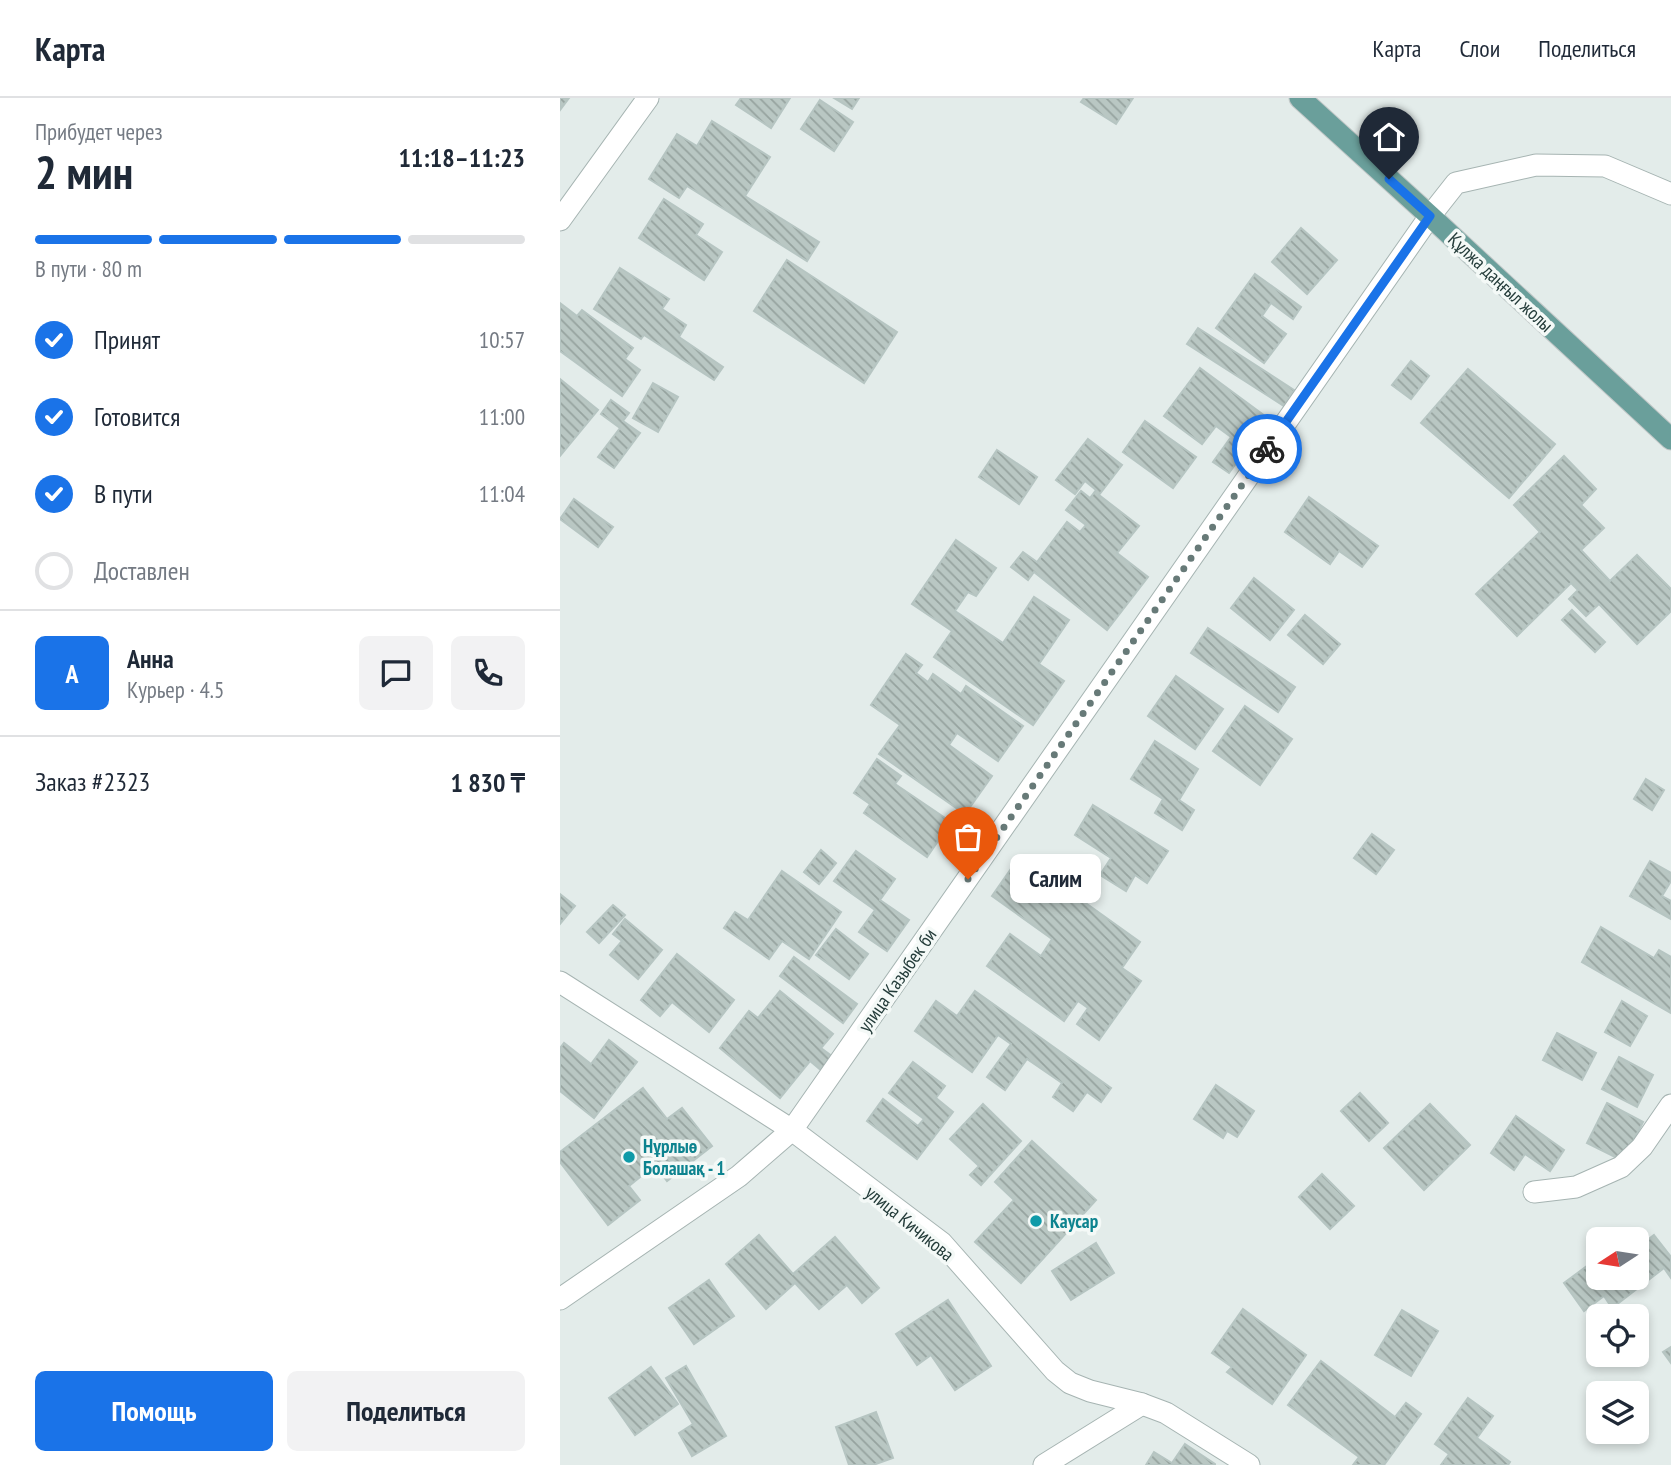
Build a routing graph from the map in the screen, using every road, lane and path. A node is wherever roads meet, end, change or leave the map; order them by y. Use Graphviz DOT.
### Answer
graph roads {
  1 [pos="648,98"];
  2 [pos="1300,98"];
  3 [pos="1671,194"];
  4 [pos="1430,216"];
  5 [pos="560,220"];
  6 [pos="1671,439"];
  7 [pos="560,982"];
  8 [pos="1671,1105"];
  9 [pos="792,1130"];
  10 [pos="1534,1192"];
  11 [pos="560,1299"];
  12 [pos="1142,1404"];
  13 [pos="1044,1465"];
  14 [pos="1249,1465"];
  1 -- 5 [label="street"];
  2 -- 4 [label="main road, Құлжа даңғыл жолы"];
  3 -- 4 [label="street, улица Казыбек би"];
  4 -- 6 [label="main road, Құлжа даңғыл жолы"];
  4 -- 9 [label="street, улица Казыбек би"];
  7 -- 9 [label="street, улица Кичикова"];
  8 -- 10 [label="street"];
  9 -- 11 [label="street, улица Казыбек би"];
  9 -- 12 [label="street, улица Кичикова"];
  12 -- 13 [label="street"];
  12 -- 14 [label="street, улица Кичикова"];
}
